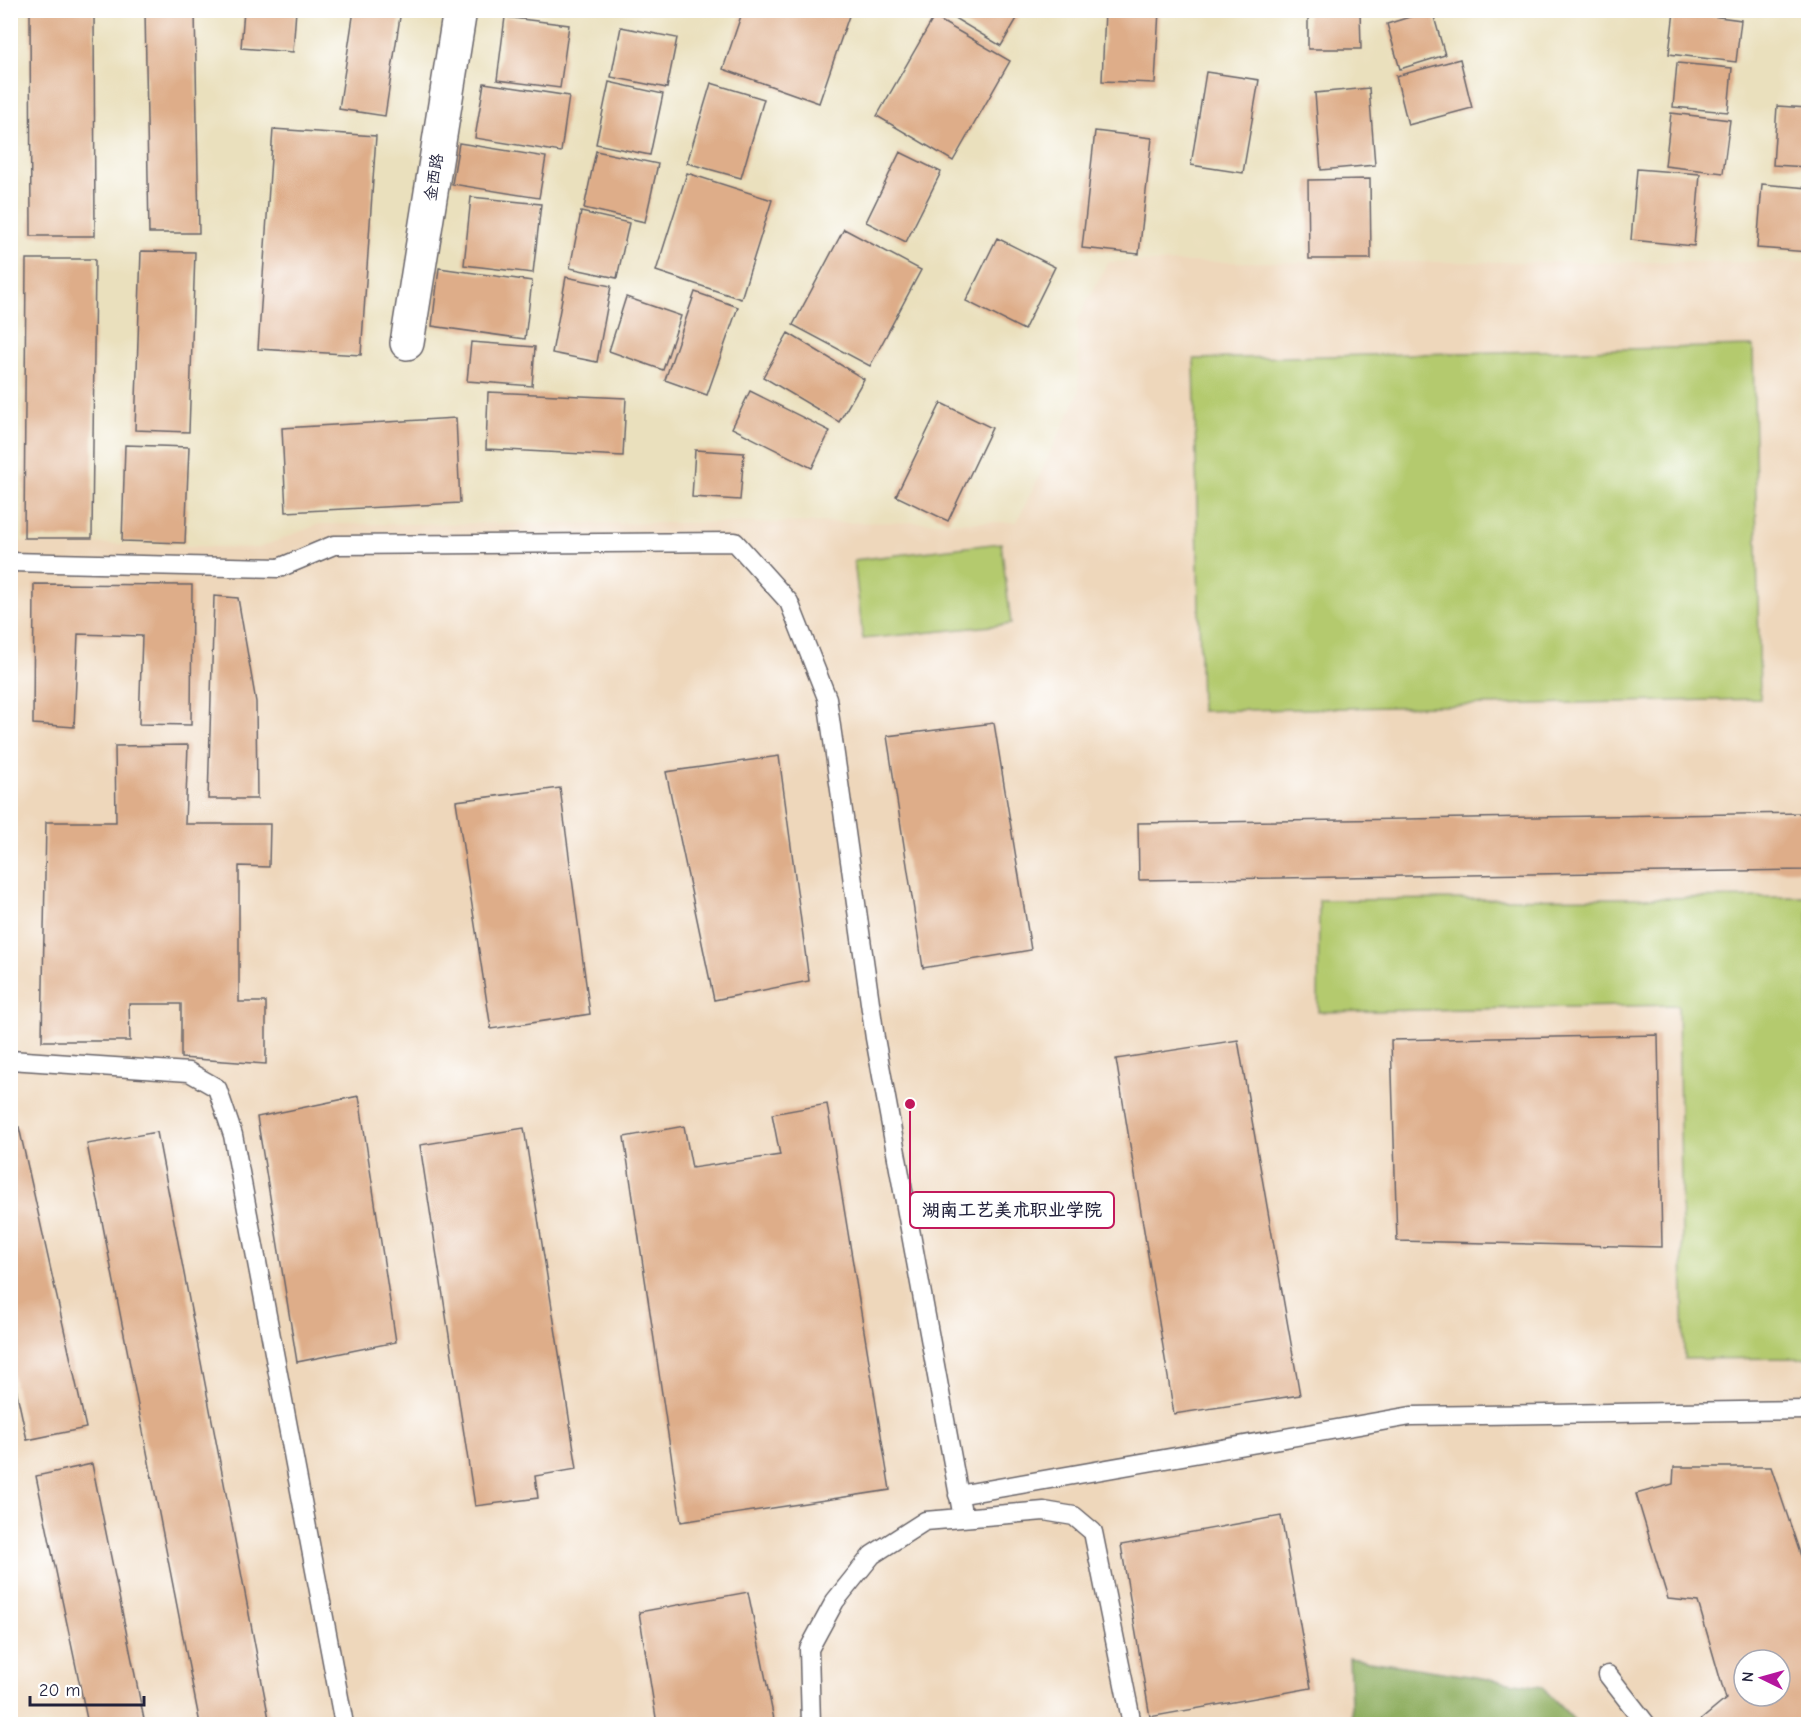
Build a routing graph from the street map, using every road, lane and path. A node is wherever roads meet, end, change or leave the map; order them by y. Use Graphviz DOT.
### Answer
graph roads {
  1 [pos="459,10"];
  2 [pos="407,343"];
  3 [pos="10,562"];
  4 [pos="10,1060"];
  5 [pos="1809,1410"];
  6 [pos="958,1495"];
  7 [pos="963,1518"];
  8 [pos="1608,1675"];
  9 [pos="344,1725"];
  10 [pos="811,1725"];
  11 [pos="1132,1725"];
  12 [pos="1646,1725"];
  1 -- 2 [label="street, 金西路"];
  3 -- 6 [label="lane"];
  4 -- 9 [label="lane"];
  5 -- 6 [label="lane"];
  6 -- 7 [label="lane"];
  7 -- 10 [label="lane"];
  7 -- 11 [label="lane"];
  8 -- 12 [label="lane"];
}
